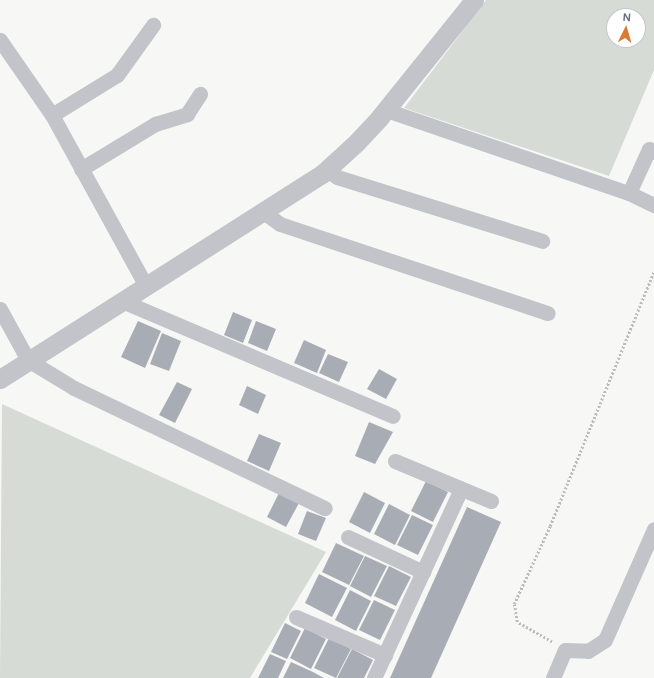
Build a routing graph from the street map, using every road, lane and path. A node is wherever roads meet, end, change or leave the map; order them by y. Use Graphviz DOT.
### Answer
graph roads {
  1 [pos="474,0"];
  2 [pos="153,25"];
  3 [pos="0,40"];
  4 [pos="200,94"];
  5 [pos="386,110"];
  6 [pos="52,115"];
  7 [pos="654,152"];
  8 [pos="81,169"];
  9 [pos="326,170"];
  10 [pos="629,193"];
  11 [pos="654,205"];
  12 [pos="262,211"];
  13 [pos="542,242"];
  14 [pos="654,271"];
  15 [pos="145,284"];
  16 [pos="122,301"];
  17 [pos="0,309"];
  18 [pos="548,313"];
  19 [pos="28,360"];
  20 [pos="0,378"];
  21 [pos="393,416"];
  22 [pos="395,461"];
  23 [pos="461,489"];
  24 [pos="491,502"];
  25 [pos="325,508"];
  26 [pos="654,528"];
  27 [pos="348,537"];
  28 [pos="423,572"];
  29 [pos="296,617"];
  30 [pos="565,650"];
  31 [pos="384,655"];
  32 [pos="374,678"];
  33 [pos="553,678"];
  1 -- 5 [label="street"];
  2 -- 6 [label="street"];
  3 -- 6 [label="street"];
  4 -- 8 [label="street"];
  5 -- 9 [label="street"];
  5 -- 10 [label="street"];
  6 -- 8 [label="street"];
  7 -- 10 [label="street"];
  8 -- 15 [label="street"];
  9 -- 12 [label="street"];
  9 -- 13 [label="street"];
  10 -- 11 [label="street"];
  12 -- 15 [label="street"];
  12 -- 18 [label="street"];
  14 -- 30 [label="path"];
  15 -- 16 [label="street"];
  16 -- 19 [label="street"];
  16 -- 21 [label="street"];
  17 -- 19 [label="street"];
  19 -- 20 [label="street"];
  19 -- 25 [label="street"];
  22 -- 23 [label="street"];
  23 -- 24 [label="street"];
  23 -- 28 [label="street"];
  26 -- 30 [label="street"];
  27 -- 28 [label="street"];
  28 -- 31 [label="street"];
  29 -- 31 [label="street"];
  30 -- 33 [label="street"];
  31 -- 32 [label="street"];
}
